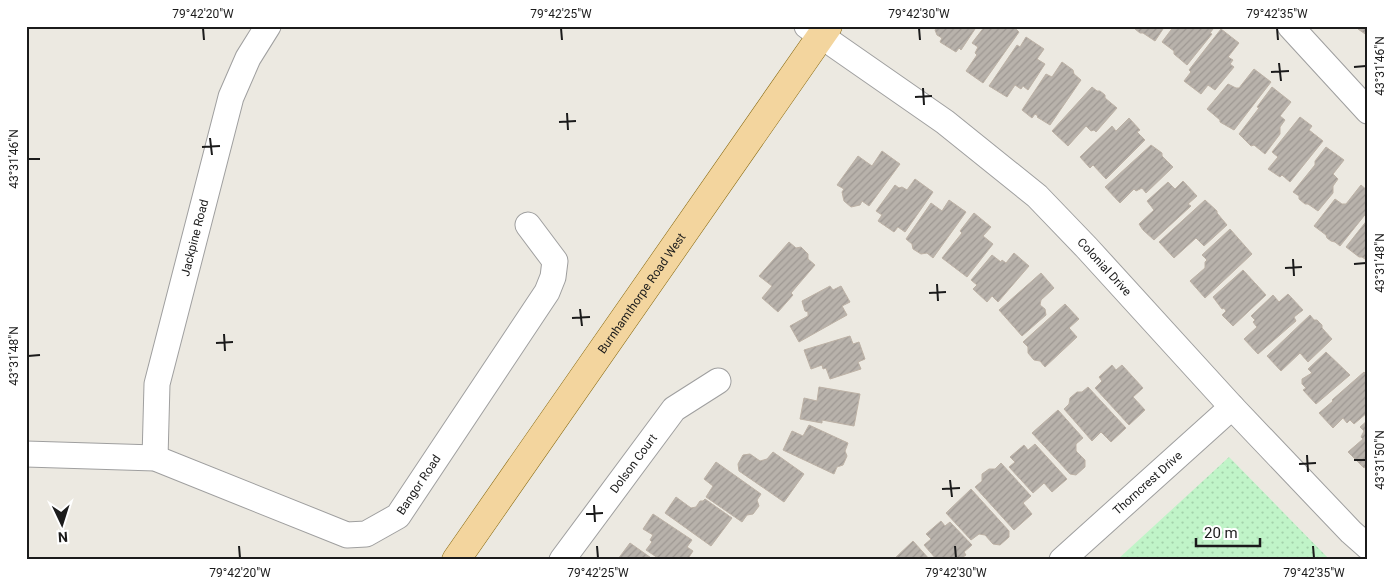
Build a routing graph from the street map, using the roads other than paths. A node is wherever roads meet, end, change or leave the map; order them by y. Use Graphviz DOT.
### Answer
graph roads {
  1 [pos="268,26"];
  2 [pos="1290,26"];
  3 [pos="819,30"];
  4 [pos="1368,111"];
  5 [pos="528,225"];
  6 [pos="718,381"];
  7 [pos="1232,407"];
  8 [pos="26,454"];
  9 [pos="155,458"];
  10 [pos="1368,547"];
  11 [pos="456,560"];
  12 [pos="562,560"];
  13 [pos="1062,560"];
  1 -- 9 [label="street, Jackpine Road"];
  2 -- 4 [label="street"];
  3 -- 7 [label="street, Colonial Drive"];
  3 -- 11 [label="main road, Burnhamthorpe Road West"];
  5 -- 9 [label="street, Bangor Road"];
  6 -- 12 [label="street, Dolson Court"];
  7 -- 10 [label="street, Colonial Drive"];
  7 -- 13 [label="street, Thorncrest Drive"];
  8 -- 9 [label="street, Bangor Road"];
}
